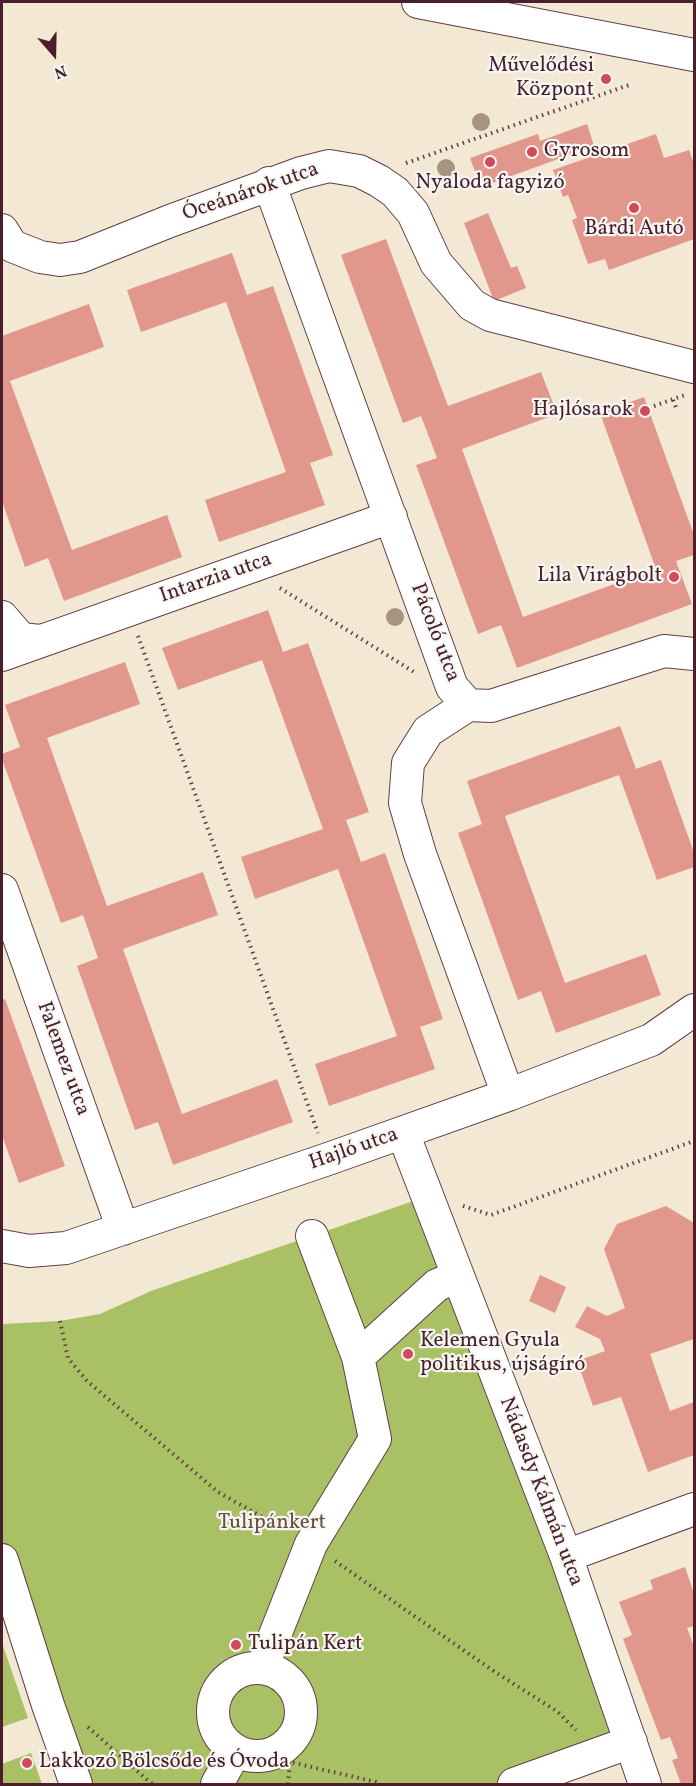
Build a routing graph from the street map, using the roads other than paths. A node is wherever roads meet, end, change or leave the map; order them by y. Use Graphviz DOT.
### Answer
graph roads {
  1 [pos="418,2"];
  2 [pos="694,55"];
  3 [pos="269,183"];
  4 [pos="2,230"];
  5 [pos="694,367"];
  6 [pos="391,517"];
  7 [pos="2,617"];
  8 [pos="40,641"];
  9 [pos="694,654"];
  10 [pos="2,655"];
  11 [pos="468,705"];
  12 [pos="2,890"];
  13 [pos="694,1011"];
  14 [pos="508,1095"];
  15 [pos="403,1133"];
  16 [pos="123,1229"];
  17 [pos="312,1236"];
  18 [pos="2,1246"];
  19 [pos="457,1277"];
  20 [pos="358,1357"];
  21 [pos="694,1509"];
  22 [pos="566,1556"];
  23 [pos="2,1560"];
  24 [pos="262,1668"];
  25 [pos="631,1742"];
  26 [pos="235,1752"];
  27 [pos="76,1785"];
  28 [pos="217,1785"];
  29 [pos="514,1785"];
  30 [pos="645,1785"];
  1 -- 2 [label="street"];
  3 -- 4 [label="street, Óceánárok utca"];
  3 -- 5 [label="street, Óceánárok utca"];
  3 -- 6 [label="street, Pácoló utca"];
  6 -- 8 [label="street, Intarzia utca"];
  6 -- 11 [label="street, Pácoló utca"];
  7 -- 8 [label="street"];
  8 -- 10 [label="street"];
  9 -- 11 [label="street"];
  11 -- 14 [label="street, Pácoló utca"];
  12 -- 16 [label="street, Falemez utca"];
  13 -- 14 [label="street, Hajló utca"];
  14 -- 15 [label="street, Hajló utca"];
  15 -- 16 [label="street, Hajló utca"];
  15 -- 19 [label="street, Nádasdy Kálmán utca"];
  16 -- 18 [label="street, Hajló utca"];
  17 -- 20 [label="street"];
  19 -- 20 [label="street"];
  19 -- 22 [label="street, Nádasdy Kálmán utca"];
  20 -- 24 [label="street"];
  21 -- 22 [label="street"];
  22 -- 25 [label="street, Nádasdy Kálmán utca"];
  23 -- 27 [label="street"];
  24 -- 26 [label="street"];
  24 -- 26 [label="street"];
  25 -- 29 [label="street"];
  25 -- 30 [label="street, Nádasdy Kálmán utca"];
  26 -- 28 [label="street"];
}
